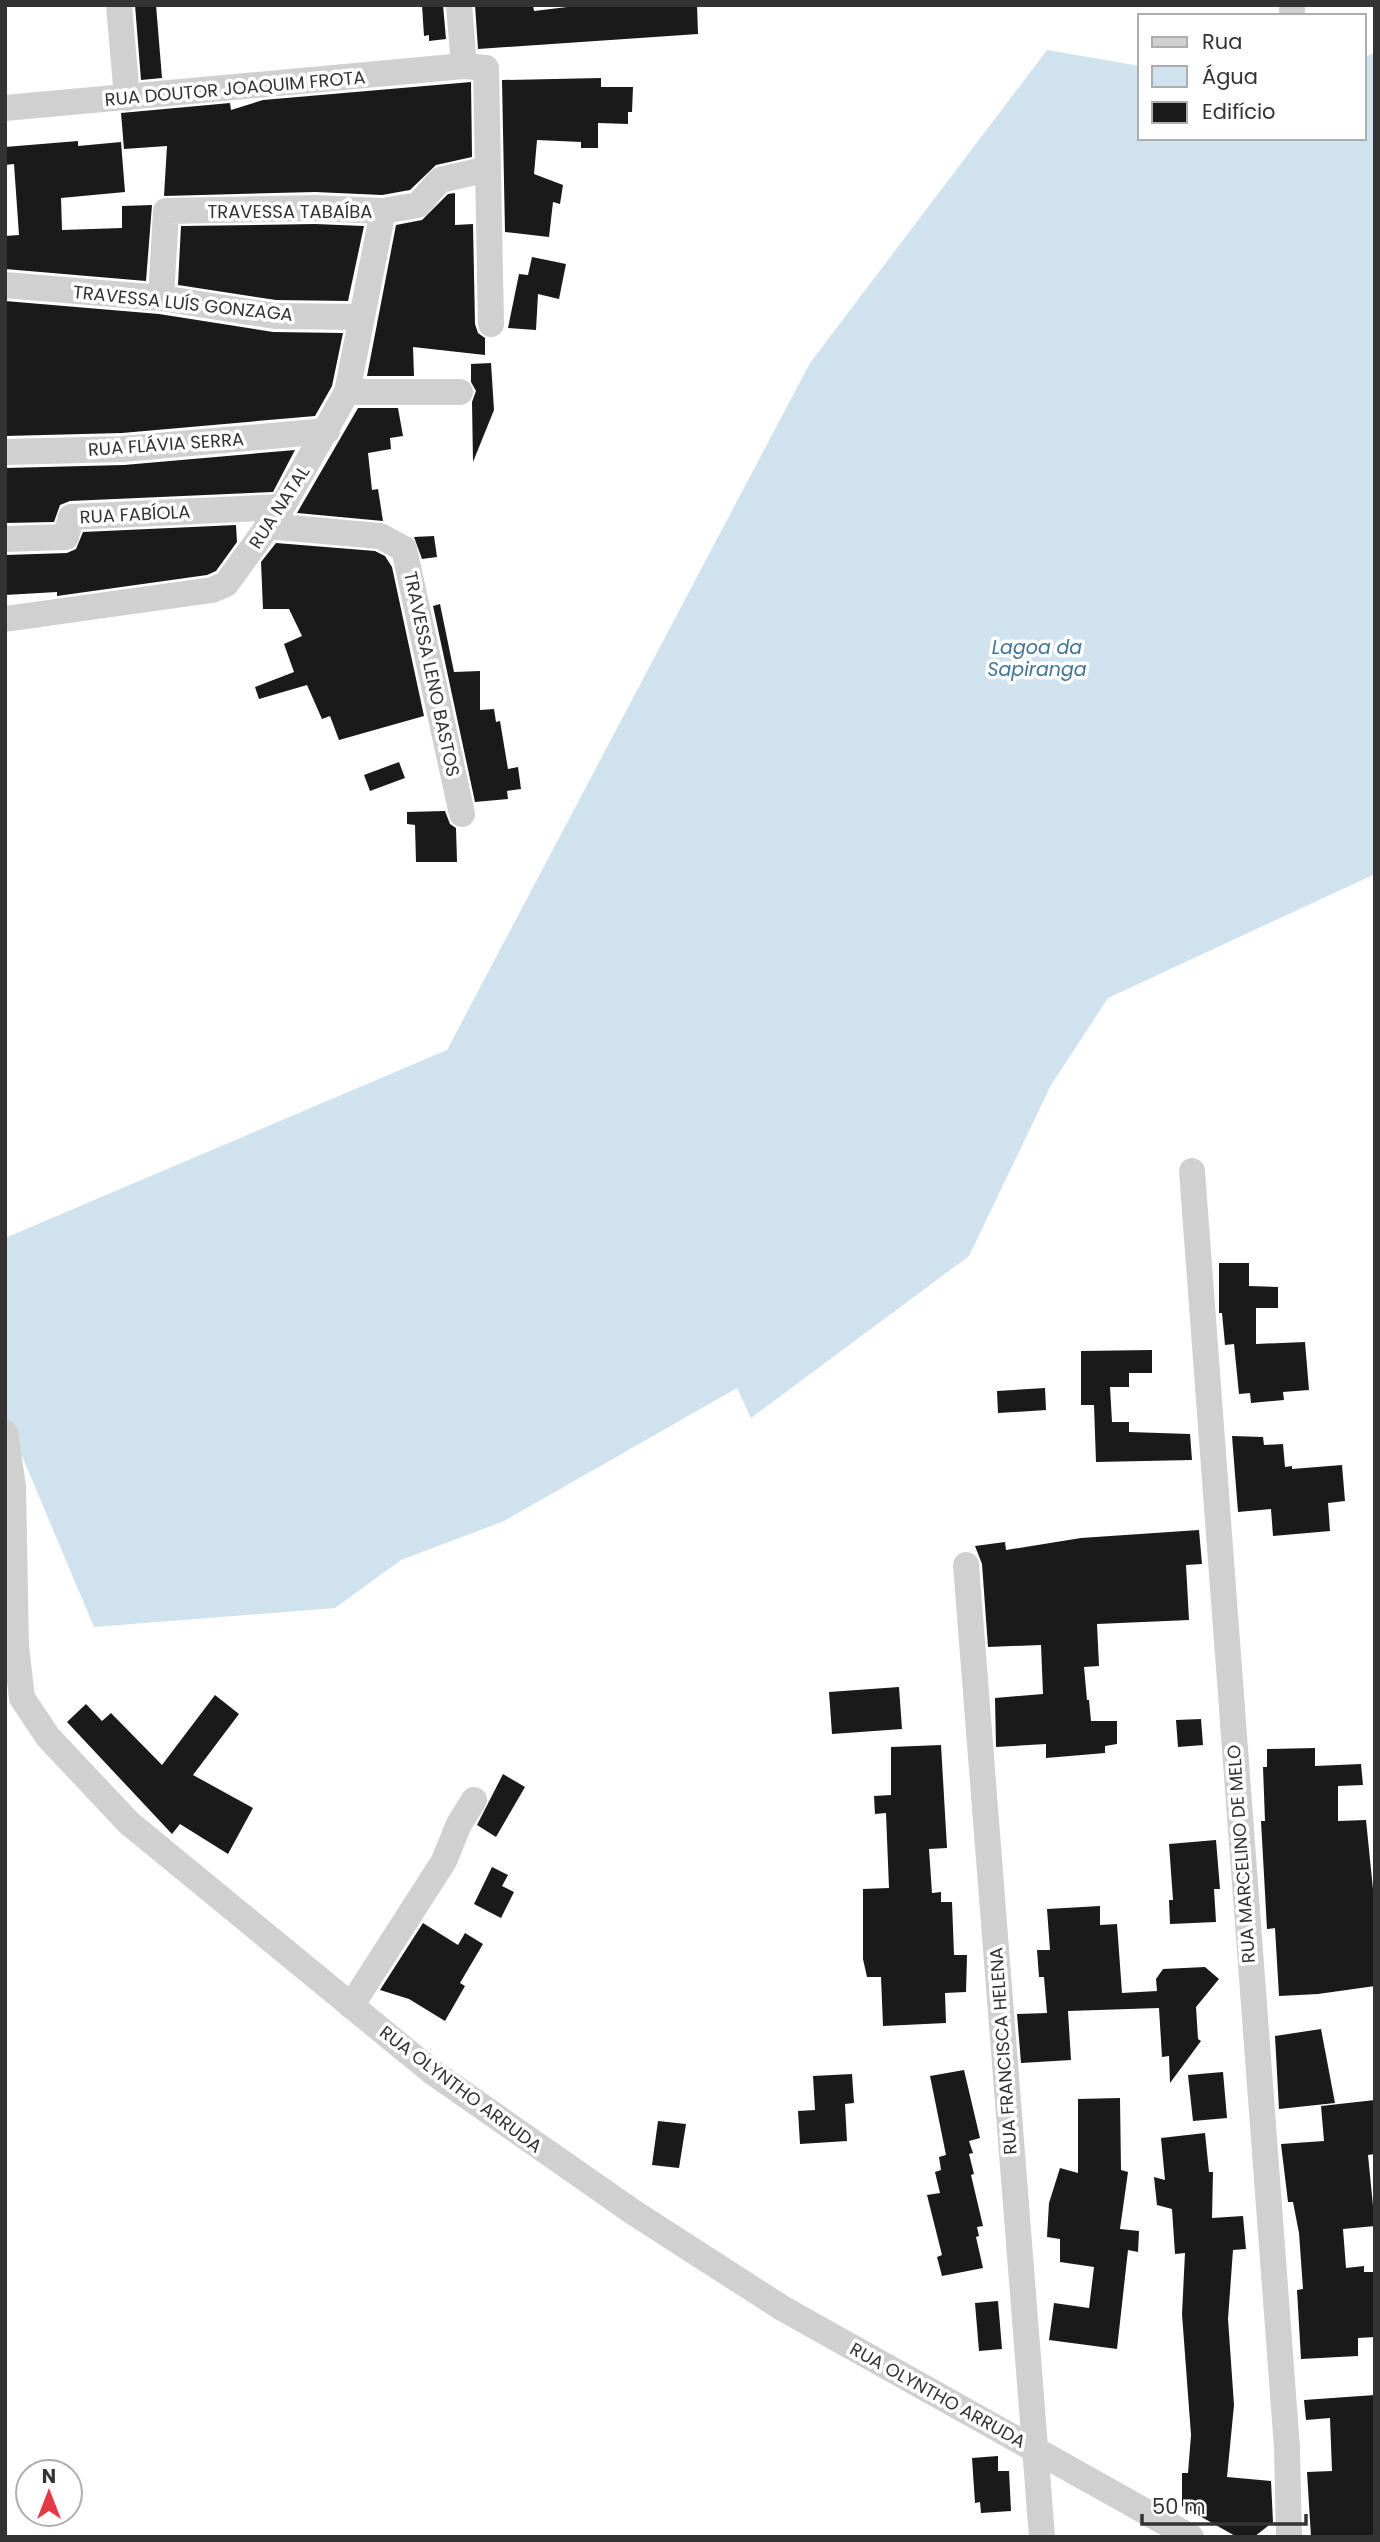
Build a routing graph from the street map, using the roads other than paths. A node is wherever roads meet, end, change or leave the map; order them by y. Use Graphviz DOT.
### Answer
graph roads {
  1 [pos="119,5"];
  2 [pos="459,5"];
  3 [pos="464,66"];
  4 [pos="127,98"];
  5 [pos="5,108"];
  6 [pos="488,169"];
  7 [pos="383,211"];
  8 [pos="5,285"];
  9 [pos="161,298"];
  10 [pos="361,317"];
  11 [pos="491,324"];
  12 [pos="347,392"];
  13 [pos="460,392"];
  14 [pos="327,431"];
  15 [pos="5,452"];
  16 [pos="275,517"];
  17 [pos="5,539"];
  18 [pos="5,619"];
  19 [pos="462,814"];
  20 [pos="1192,1171"];
  21 [pos="5,1433"];
  22 [pos="965,1565"];
  23 [pos="474,1800"];
  24 [pos="351,2006"];
  25 [pos="1034,2448"];
  26 [pos="1042,2537"];
  27 [pos="1191,2537"];
  28 [pos="1289,2537"];
  1 -- 4 [label="street"];
  2 -- 3 [label="street"];
  3 -- 4 [label="street, RUA DOUTOR JOAQUIM FROTA"];
  3 -- 6 [label="street"];
  4 -- 5 [label="street, RUA DOUTOR JOAQUIM FROTA"];
  6 -- 7 [label="street, TRAVESSA TABAÍBA"];
  6 -- 11 [label="street"];
  7 -- 9 [label="street, TRAVESSA TABAÍBA"];
  7 -- 10 [label="street, RUA NATAL"];
  8 -- 9 [label="street, TRAVESSA LUÍS GONZAGA"];
  9 -- 10 [label="street, TRAVESSA LUÍS GONZAGA"];
  10 -- 12 [label="street, RUA NATAL"];
  12 -- 13 [label="street"];
  12 -- 14 [label="street, RUA NATAL"];
  14 -- 15 [label="street, RUA FLÁVIA SERRA"];
  14 -- 16 [label="street, RUA NATAL"];
  16 -- 17 [label="street, RUA FABÍOLA"];
  16 -- 18 [label="street, RUA NATAL"];
  16 -- 19 [label="street, TRAVESSA LENO BASTOS"];
  20 -- 28 [label="street, RUA MARCELINO DE MELO"];
  21 -- 24 [label="street, RUA OLYNTHO ARRUDA"];
  22 -- 25 [label="street, RUA FRANCISCA HELENA"];
  23 -- 24 [label="street"];
  24 -- 25 [label="street, RUA OLYNTHO ARRUDA"];
  25 -- 26 [label="street, RUA FRANCISCA HELENA"];
  25 -- 27 [label="street, RUA OLYNTHO ARRUDA"];
}
